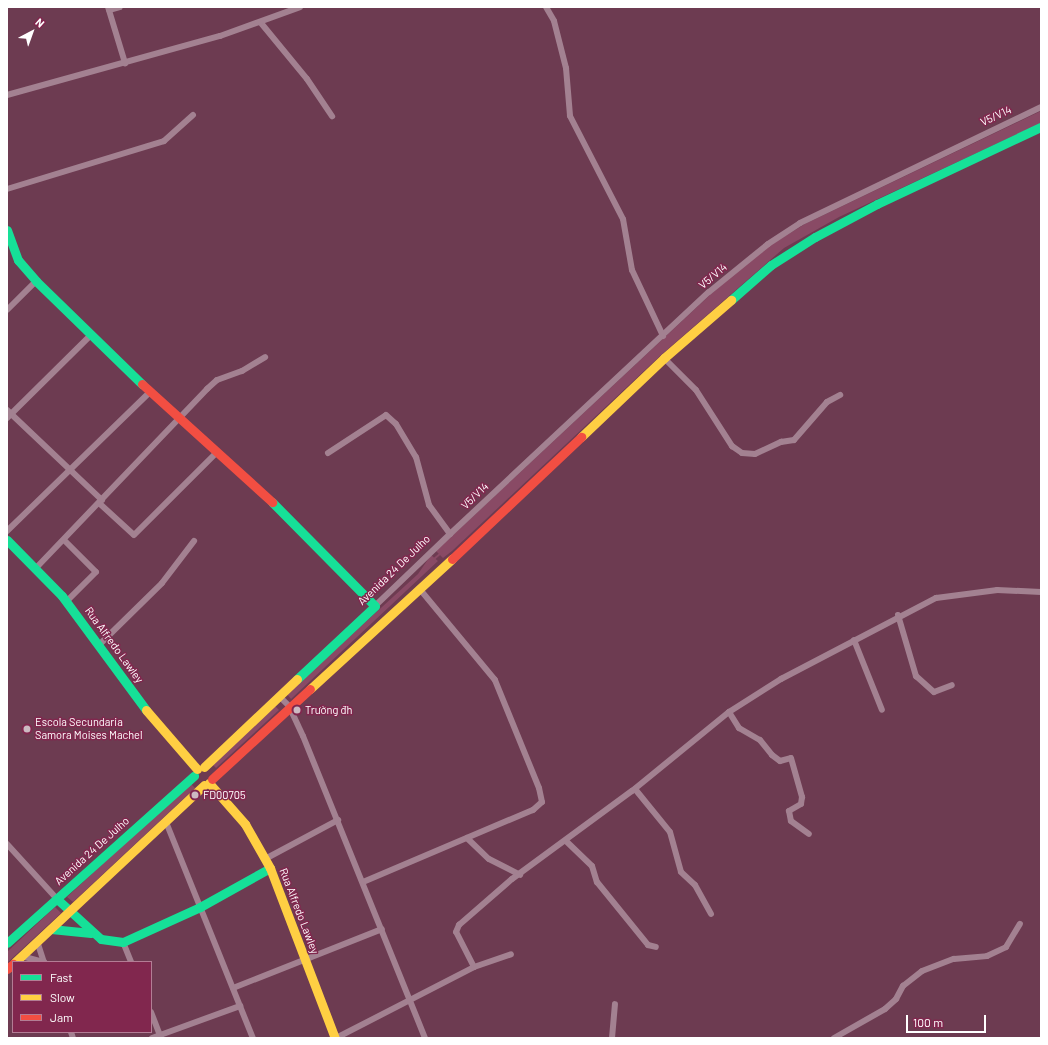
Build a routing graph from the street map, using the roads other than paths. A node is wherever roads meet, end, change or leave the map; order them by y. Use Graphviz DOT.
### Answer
graph roads {
  1 [pos="120,7"];
  2 [pos="300,7"];
  3 [pos="546,7"];
  4 [pos="109,9"];
  5 [pos="261,23"];
  6 [pos="125,62"];
  7 [pos="7,95"];
  8 [pos="1041,107"];
  9 [pos="193,115"];
  10 [pos="332,116"];
  11 [pos="1041,127"];
  12 [pos="7,189"];
  13 [pos="7,230"];
  14 [pos="36,280"];
  15 [pos="7,310"];
  16 [pos="91,335"];
  17 [pos="663,336"];
  18 [pos="265,356"];
  19 [pos="664,358"];
  20 [pos="150,392"];
  21 [pos="840,395"];
  22 [pos="8,414"];
  23 [pos="179,418"];
  24 [pos="218,452"];
  25 [pos="328,454"];
  26 [pos="71,471"];
  27 [pos="101,502"];
  28 [pos="7,531"];
  29 [pos="450,534"];
  30 [pos="7,540"];
  31 [pos="64,540"];
  32 [pos="194,541"];
  33 [pos="36,568"];
  34 [pos="418,588"];
  35 [pos="1041,592"];
  36 [pos="67,601"];
  37 [pos="375,606"];
  38 [pos="898,615"];
  39 [pos="854,640"];
  40 [pos="99,645"];
  41 [pos="952,685"];
  42 [pos="279,696"];
  43 [pos="289,706"];
  44 [pos="882,710"];
  45 [pos="729,712"];
  46 [pos="198,771"];
  47 [pos="208,782"];
  48 [pos="635,789"];
  49 [pos="338,820"];
  50 [pos="166,822"];
  51 [pos="808,834"];
  52 [pos="467,838"];
  53 [pos="566,841"];
  54 [pos="7,844"];
  55 [pos="265,859"];
  56 [pos="270,868"];
  57 [pos="520,875"];
  58 [pos="363,882"];
  59 [pos="57,899"];
  60 [pos="200,906"];
  61 [pos="70,912"];
  62 [pos="712,914"];
  63 [pos="1020,924"];
  64 [pos="51,929"];
  65 [pos="382,929"];
  66 [pos="91,933"];
  67 [pos="37,942"];
  68 [pos="123,942"];
  69 [pos="7,944"];
  70 [pos="656,947"];
  71 [pos="511,954"];
  72 [pos="16,961"];
  73 [pos="44,961"];
  74 [pos="131,961"];
  75 [pos="305,961"];
  76 [pos="474,967"];
  77 [pos="233,988"];
  78 [pos="411,1001"];
  79 [pos="615,1004"];
  80 [pos="240,1006"];
  81 [pos="152,1014"];
  82 [pos="161,1036"];
  83 [pos="152,1038"];
  84 [pos="253,1038"];
  85 [pos="336,1038"];
  86 [pos="425,1038"];
  87 [pos="612,1038"];
  88 [pos="834,1038"];
  1 -- 4 [label="street"];
  2 -- 5 [label="street"];
  3 -- 17 [label="street"];
  4 -- 6 [label="street"];
  5 -- 6 [label="street"];
  5 -- 10 [label="street"];
  6 -- 7 [label="street"];
  8 -- 17 [label="street, V5/V14"];
  9 -- 12 [label="street"];
  11 -- 19 [label="street"];
  13 -- 14 [label="street"];
  14 -- 15 [label="street"];
  14 -- 16 [label="street"];
  16 -- 20 [label="street"];
  16 -- 22 [label="street"];
  17 -- 29 [label="street, V5/V14"];
  18 -- 23 [label="street"];
  19 -- 21 [label="street"];
  19 -- 34 [label="street"];
  20 -- 23 [label="street"];
  20 -- 26 [label="street"];
  22 -- 26 [label="street"];
  23 -- 24 [label="street"];
  23 -- 27 [label="street"];
  24 -- 27 [label="street"];
  24 -- 37 [label="street"];
  25 -- 29 [label="street"];
  26 -- 27 [label="street"];
  26 -- 28 [label="street"];
  27 -- 31 [label="street"];
  29 -- 37 [label="street, Avenida 24 De Julho"];
  30 -- 33 [label="street, Rua Alfredo Lawley"];
  31 -- 33 [label="street"];
  31 -- 36 [label="street"];
  32 -- 40 [label="street"];
  33 -- 36 [label="street, Rua Alfredo Lawley"];
  34 -- 43 [label="street"];
  34 -- 52 [label="street"];
  35 -- 38 [label="street"];
  36 -- 40 [label="street, Rua Alfredo Lawley"];
  37 -- 42 [label="street, Avenida 24 De Julho"];
  38 -- 39 [label="street"];
  38 -- 41 [label="street"];
  39 -- 44 [label="street"];
  39 -- 45 [label="street"];
  40 -- 46 [label="street, Rua Alfredo Lawley"];
  42 -- 43 [label="street"];
  42 -- 46 [label="street, Avenida 24 De Julho"];
  43 -- 47 [label="street"];
  43 -- 49 [label="street"];
  45 -- 48 [label="street"];
  45 -- 51 [label="street"];
  46 -- 47 [label="street"];
  46 -- 47 [label="street"];
  46 -- 59 [label="street, Avenida 24 De Julho"];
  47 -- 50 [label="street"];
  47 -- 55 [label="street, Rua Alfredo Lawley"];
  48 -- 53 [label="street"];
  48 -- 62 [label="street"];
  49 -- 55 [label="street"];
  49 -- 58 [label="street"];
  50 -- 60 [label="street"];
  50 -- 61 [label="street"];
  52 -- 57 [label="street"];
  52 -- 58 [label="street"];
  53 -- 57 [label="street"];
  53 -- 70 [label="street"];
  54 -- 59 [label="street"];
  55 -- 56 [label="street, Rua Alfredo Lawley"];
  56 -- 60 [label="street"];
  56 -- 75 [label="street, Rua Alfredo Lawley"];
  57 -- 76 [label="street"];
  58 -- 65 [label="street"];
  59 -- 61 [label="street"];
  59 -- 69 [label="street, Avenida 24 De Julho"];
  60 -- 68 [label="street"];
  60 -- 77 [label="street"];
  61 -- 64 [label="street"];
  61 -- 66 [label="street"];
  63 -- 88 [label="street"];
  64 -- 66 [label="street"];
  64 -- 67 [label="street"];
  65 -- 75 [label="street"];
  65 -- 78 [label="street"];
  66 -- 68 [label="street"];
  67 -- 72 [label="street"];
  67 -- 73 [label="street"];
  68 -- 74 [label="street"];
  71 -- 76 [label="street"];
  75 -- 77 [label="street"];
  75 -- 85 [label="street, Rua Alfredo Lawley"];
  76 -- 78 [label="street"];
  77 -- 80 [label="street"];
  78 -- 85 [label="street"];
  78 -- 86 [label="street"];
  79 -- 87 [label="street"];
  80 -- 82 [label="street"];
  80 -- 84 [label="street"];
  81 -- 82 [label="street"];
  82 -- 83 [label="street"];
}
